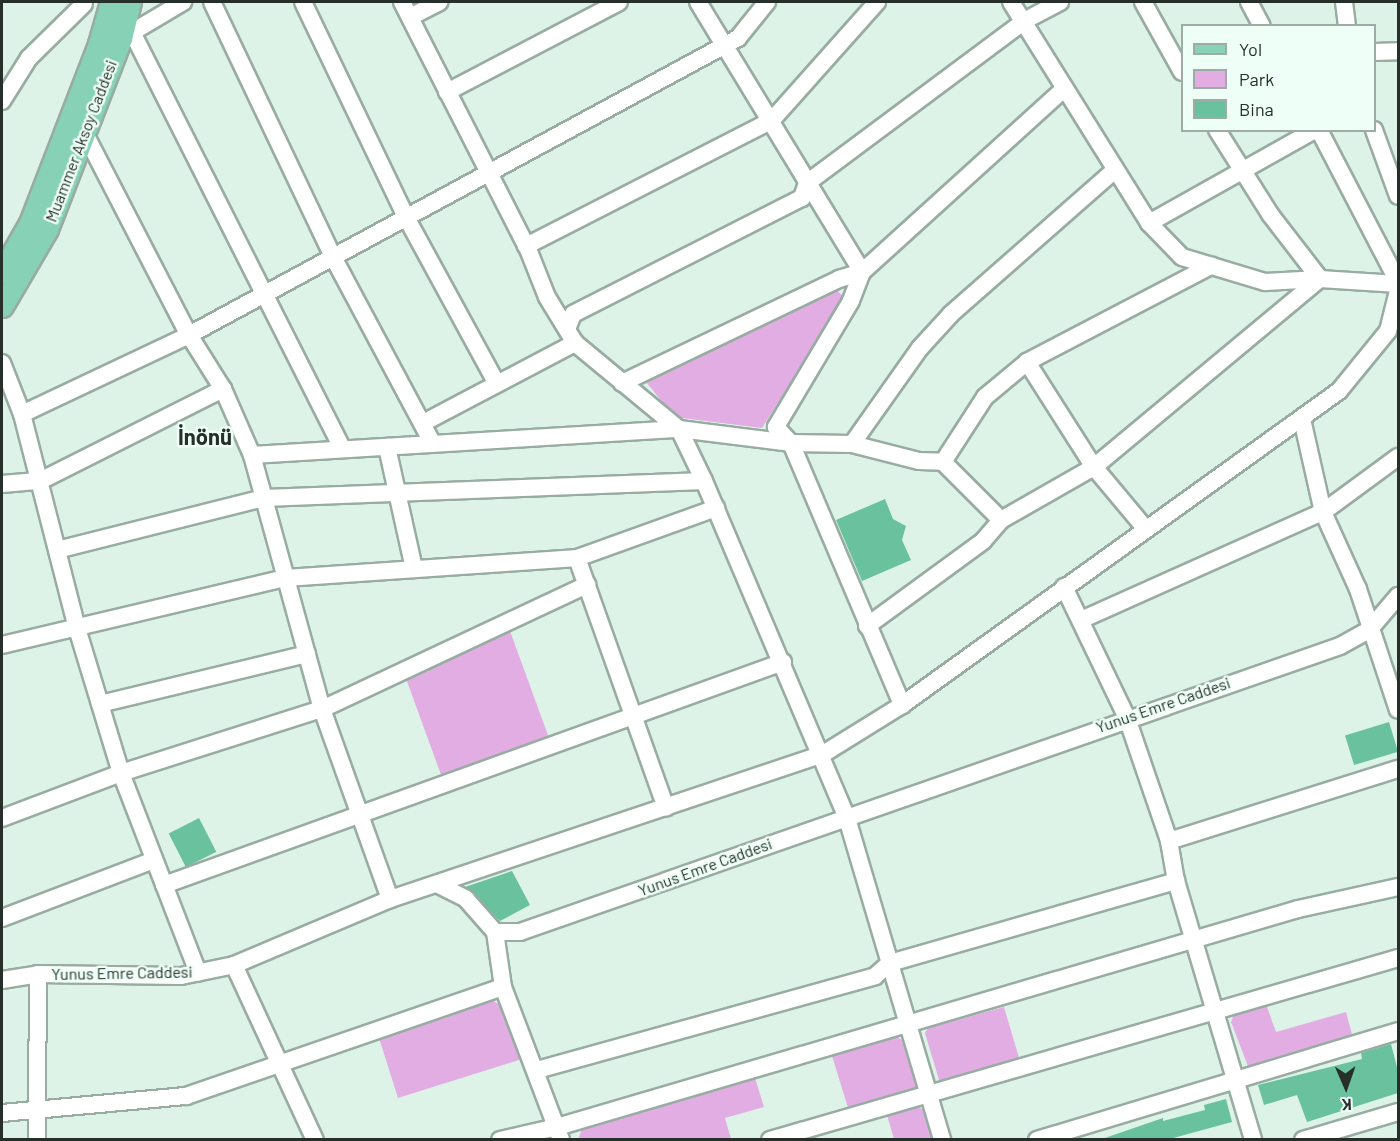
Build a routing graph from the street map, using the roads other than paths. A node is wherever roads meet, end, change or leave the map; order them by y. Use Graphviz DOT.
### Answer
graph roads {
  1 [pos="130,2"];
  2 [pos="183,2"];
  3 [pos="212,2"];
  4 [pos="303,2"];
  5 [pos="402,2"];
  6 [pos="439,2"];
  7 [pos="619,2"];
  8 [pos="698,2"];
  9 [pos="767,2"];
  10 [pos="878,2"];
  11 [pos="1011,2"];
  12 [pos="1058,2"];
  13 [pos="1143,2"];
  14 [pos="1249,2"];
  15 [pos="1344,2"];
  16 [pos="81,3"];
  17 [pos="109,9"];
  18 [pos="410,17"];
  19 [pos="1024,21"];
  20 [pos="1261,24"];
  21 [pos="1347,24"];
  22 [pos="127,36"];
  23 [pos="726,43"];
  24 [pos="99,44"];
  25 [pos="1398,51"];
  26 [pos="1376,52"];
  27 [pos="1181,70"];
  28 [pos="1064,89"];
  29 [pos="447,92"];
  30 [pos="2,101"];
  31 [pos="772,120"];
  32 [pos="84,132"];
  33 [pos="1218,132"];
  34 [pos="1314,132"];
  35 [pos="1318,132"];
  36 [pos="1375,132"];
  37 [pos="489,170"];
  38 [pos="1115,170"];
  39 [pos="1242,173"];
  40 [pos="807,183"];
  41 [pos="1398,196"];
  42 [pos="406,217"];
  43 [pos="1149,223"];
  44 [pos="526,246"];
  45 [pos="332,255"];
  46 [pos="1211,266"];
  47 [pos="2,272"];
  48 [pos="862,272"];
  49 [pos="1320,279"];
  50 [pos="1398,283"];
  51 [pos="1398,291"];
  52 [pos="263,294"];
  53 [pos="2,306"];
  54 [pos="189,335"];
  55 [pos="571,336"];
  56 [pos="1027,362"];
  57 [pos="2,363"];
  58 [pos="622,383"];
  59 [pos="497,384"];
  60 [pos="223,389"];
  61 [pos="22,414"];
  62 [pos="1302,418"];
  63 [pos="423,423"];
  64 [pos="679,429"];
  65 [pos="791,443"];
  66 [pos="433,444"];
  67 [pos="852,444"];
  68 [pos="387,447"];
  69 [pos="343,449"];
  70 [pos="252,454"];
  71 [pos="1398,457"];
  72 [pos="943,462"];
  73 [pos="1094,467"];
  74 [pos="40,481"];
  75 [pos="704,481"];
  76 [pos="2,484"];
  77 [pos="398,493"];
  78 [pos="264,498"];
  79 [pos="716,508"];
  80 [pos="1323,512"];
  81 [pos="1001,520"];
  82 [pos="1145,528"];
  83 [pos="57,550"];
  84 [pos="577,558"];
  85 [pos="414,569"];
  86 [pos="286,578"];
  87 [pos="587,585"];
  88 [pos="1064,587"];
  89 [pos="1398,596"];
  90 [pos="1081,620"];
  91 [pos="76,625"];
  92 [pos="867,626"];
  93 [pos="1369,630"];
  94 [pos="2,645"];
  95 [pos="307,654"];
  96 [pos="783,662"];
  97 [pos="100,704"];
  98 [pos="902,705"];
  99 [pos="322,709"];
  100 [pos="1398,710"];
  101 [pos="633,716"];
  102 [pos="1127,718"];
  103 [pos="823,754"];
  104 [pos="1398,769"];
  105 [pos="121,773"];
  106 [pos="666,808"];
  107 [pos="3,812"];
  108 [pos="360,814"];
  109 [pos="846,815"];
  110 [pos="1169,841"];
  111 [pos="154,860"];
  112 [pos="1176,881"];
  113 [pos="436,884"];
  114 [pos="164,885"];
  115 [pos="1398,887"];
  116 [pos="390,899"];
  117 [pos="2,918"];
  118 [pos="495,932"];
  119 [pos="1193,941"];
  120 [pos="1398,958"];
  121 [pos="890,963"];
  122 [pos="234,965"];
  123 [pos="198,973"];
  124 [pos="38,974"];
  125 [pos="3,976"];
  126 [pos="503,987"];
  127 [pos="1217,1010"];
  128 [pos="908,1025"];
  129 [pos="1398,1031"];
  130 [pos="279,1062"];
  131 [pos="537,1070"];
  132 [pos="1235,1082"];
  133 [pos="928,1093"];
  134 [pos="36,1110"];
  135 [pos="1398,1112"];
  136 [pos="2,1113"];
  137 [pos="559,1133"];
  138 [pos="37,1140"];
  139 [pos="315,1140"];
  140 [pos="500,1140"];
  141 [pos="770,1140"];
  142 [pos="942,1140"];
  143 [pos="1037,1140"];
  144 [pos="1253,1140"];
  145 [pos="1303,1140"];
  1 -- 22 [label="main road, Muammer Aksoy Caddesi"];
  2 -- 22 [label="street"];
  3 -- 45 [label="street"];
  4 -- 42 [label="street"];
  5 -- 18 [label="street"];
  6 -- 18 [label="street"];
  7 -- 29 [label="street"];
  8 -- 23 [label="street"];
  9 -- 23 [label="street"];
  10 -- 31 [label="street"];
  11 -- 19 [label="street"];
  12 -- 19 [label="street"];
  13 -- 27 [label="street"];
  14 -- 20 [label="street"];
  15 -- 21 [label="street"];
  16 -- 17 [label="street"];
  16 -- 30 [label="street"];
  17 -- 24 [label="main road"];
  18 -- 29 [label="street"];
  19 -- 28 [label="street"];
  19 -- 40 [label="street"];
  22 -- 24 [label="main road"];
  22 -- 32 [label="main road, Muammer Aksoy Caddesi"];
  22 -- 52 [label="street"];
  23 -- 31 [label="street"];
  23 -- 37 [label="street"];
  24 -- 47 [label="main road"];
  25 -- 26 [label="street"];
  28 -- 38 [label="street"];
  28 -- 48 [label="street"];
  29 -- 37 [label="street"];
  31 -- 40 [label="street"];
  31 -- 44 [label="street"];
  32 -- 53 [label="main road, Muammer Aksoy Caddesi"];
  32 -- 54 [label="street"];
  33 -- 39 [label="street"];
  34 -- 39 [label="street"];
  35 -- 50 [label="street"];
  36 -- 41 [label="street"];
  37 -- 42 [label="street"];
  37 -- 44 [label="street"];
  38 -- 43 [label="street"];
  38 -- 67 [label="street"];
  39 -- 43 [label="street"];
  39 -- 49 [label="street"];
  40 -- 48 [label="street"];
  40 -- 55 [label="street"];
  42 -- 45 [label="street"];
  42 -- 59 [label="street"];
  43 -- 46 [label="street"];
  44 -- 55 [label="street"];
  45 -- 52 [label="street"];
  45 -- 63 [label="street"];
  46 -- 49 [label="street"];
  46 -- 56 [label="street"];
  48 -- 58 [label="street"];
  48 -- 65 [label="street"];
  49 -- 50 [label="street"];
  49 -- 73 [label="street"];
  51 -- 62 [label="street, Yunus Emre Caddesi"];
  52 -- 54 [label="street"];
  52 -- 69 [label="street"];
  54 -- 60 [label="street"];
  54 -- 61 [label="street"];
  55 -- 58 [label="street"];
  55 -- 59 [label="street"];
  56 -- 72 [label="street"];
  56 -- 73 [label="street"];
  57 -- 61 [label="street"];
  58 -- 64 [label="street"];
  59 -- 63 [label="street"];
  60 -- 70 [label="street"];
  60 -- 74 [label="street"];
  61 -- 74 [label="street"];
  62 -- 80 [label="street"];
  62 -- 82 [label="street, Yunus Emre Caddesi"];
  63 -- 66 [label="street"];
  64 -- 65 [label="street"];
  64 -- 66 [label="street"];
  64 -- 75 [label="street"];
  65 -- 67 [label="street"];
  65 -- 92 [label="street"];
  66 -- 68 [label="street"];
  67 -- 72 [label="street"];
  68 -- 69 [label="street"];
  68 -- 77 [label="street"];
  69 -- 70 [label="street"];
  70 -- 78 [label="street"];
  71 -- 80 [label="street"];
  72 -- 81 [label="street"];
  73 -- 81 [label="street"];
  73 -- 82 [label="street"];
  74 -- 76 [label="street"];
  74 -- 83 [label="street"];
  75 -- 77 [label="street"];
  75 -- 79 [label="street"];
  77 -- 78 [label="street"];
  77 -- 85 [label="street"];
  78 -- 83 [label="street"];
  78 -- 86 [label="street"];
  79 -- 84 [label="street"];
  79 -- 96 [label="street"];
  80 -- 90 [label="street"];
  80 -- 93 [label="street"];
  81 -- 92 [label="street"];
  82 -- 88 [label="street, Yunus Emre Caddesi"];
  83 -- 91 [label="street"];
  84 -- 85 [label="street"];
  84 -- 87 [label="street"];
  85 -- 86 [label="street"];
  86 -- 91 [label="street"];
  86 -- 95 [label="street"];
  87 -- 99 [label="street"];
  87 -- 101 [label="street"];
  88 -- 90 [label="street"];
  88 -- 98 [label="street, Yunus Emre Caddesi"];
  89 -- 93 [label="street, Yunus Emre Caddesi"];
  90 -- 102 [label="street"];
  91 -- 94 [label="street"];
  91 -- 97 [label="street"];
  92 -- 98 [label="street"];
  93 -- 100 [label="street"];
  93 -- 102 [label="street, Yunus Emre Caddesi"];
  95 -- 97 [label="street"];
  95 -- 99 [label="street"];
  96 -- 101 [label="street"];
  96 -- 103 [label="street"];
  97 -- 105 [label="street"];
  98 -- 103 [label="street, Yunus Emre Caddesi"];
  99 -- 105 [label="street"];
  99 -- 108 [label="street"];
  101 -- 106 [label="street"];
  101 -- 108 [label="street"];
  102 -- 109 [label="street, Yunus Emre Caddesi"];
  102 -- 110 [label="street"];
  103 -- 106 [label="street, Yunus Emre Caddesi"];
  103 -- 109 [label="street"];
  104 -- 110 [label="street"];
  105 -- 107 [label="street"];
  105 -- 111 [label="street"];
  106 -- 113 [label="street, Yunus Emre Caddesi"];
  108 -- 114 [label="street"];
  108 -- 116 [label="street"];
  109 -- 118 [label="street, Yunus Emre Caddesi"];
  109 -- 121 [label="street"];
  110 -- 112 [label="street"];
  111 -- 114 [label="street"];
  111 -- 117 [label="street"];
  112 -- 119 [label="street"];
  112 -- 121 [label="street"];
  113 -- 116 [label="street, Yunus Emre Caddesi"];
  113 -- 118 [label="street"];
  114 -- 123 [label="street"];
  115 -- 119 [label="street"];
  116 -- 122 [label="street, Yunus Emre Caddesi"];
  118 -- 126 [label="street"];
  119 -- 127 [label="street"];
  119 -- 128 [label="street"];
  120 -- 127 [label="street"];
  121 -- 128 [label="street"];
  121 -- 131 [label="street"];
  122 -- 123 [label="street, Yunus Emre Caddesi"];
  122 -- 130 [label="street"];
  123 -- 124 [label="street, Yunus Emre Caddesi"];
  124 -- 125 [label="street, Yunus Emre Caddesi"];
  124 -- 134 [label="street"];
  126 -- 130 [label="street"];
  126 -- 131 [label="street"];
  127 -- 132 [label="street"];
  127 -- 133 [label="street"];
  128 -- 133 [label="street"];
  128 -- 137 [label="street"];
  129 -- 132 [label="street"];
  130 -- 134 [label="street"];
  130 -- 139 [label="street"];
  131 -- 137 [label="street"];
  132 -- 143 [label="street"];
  132 -- 144 [label="street"];
  133 -- 141 [label="street"];
  133 -- 142 [label="street"];
  134 -- 136 [label="street"];
  134 -- 138 [label="street"];
  135 -- 145 [label="street"];
  137 -- 140 [label="street"];
}
